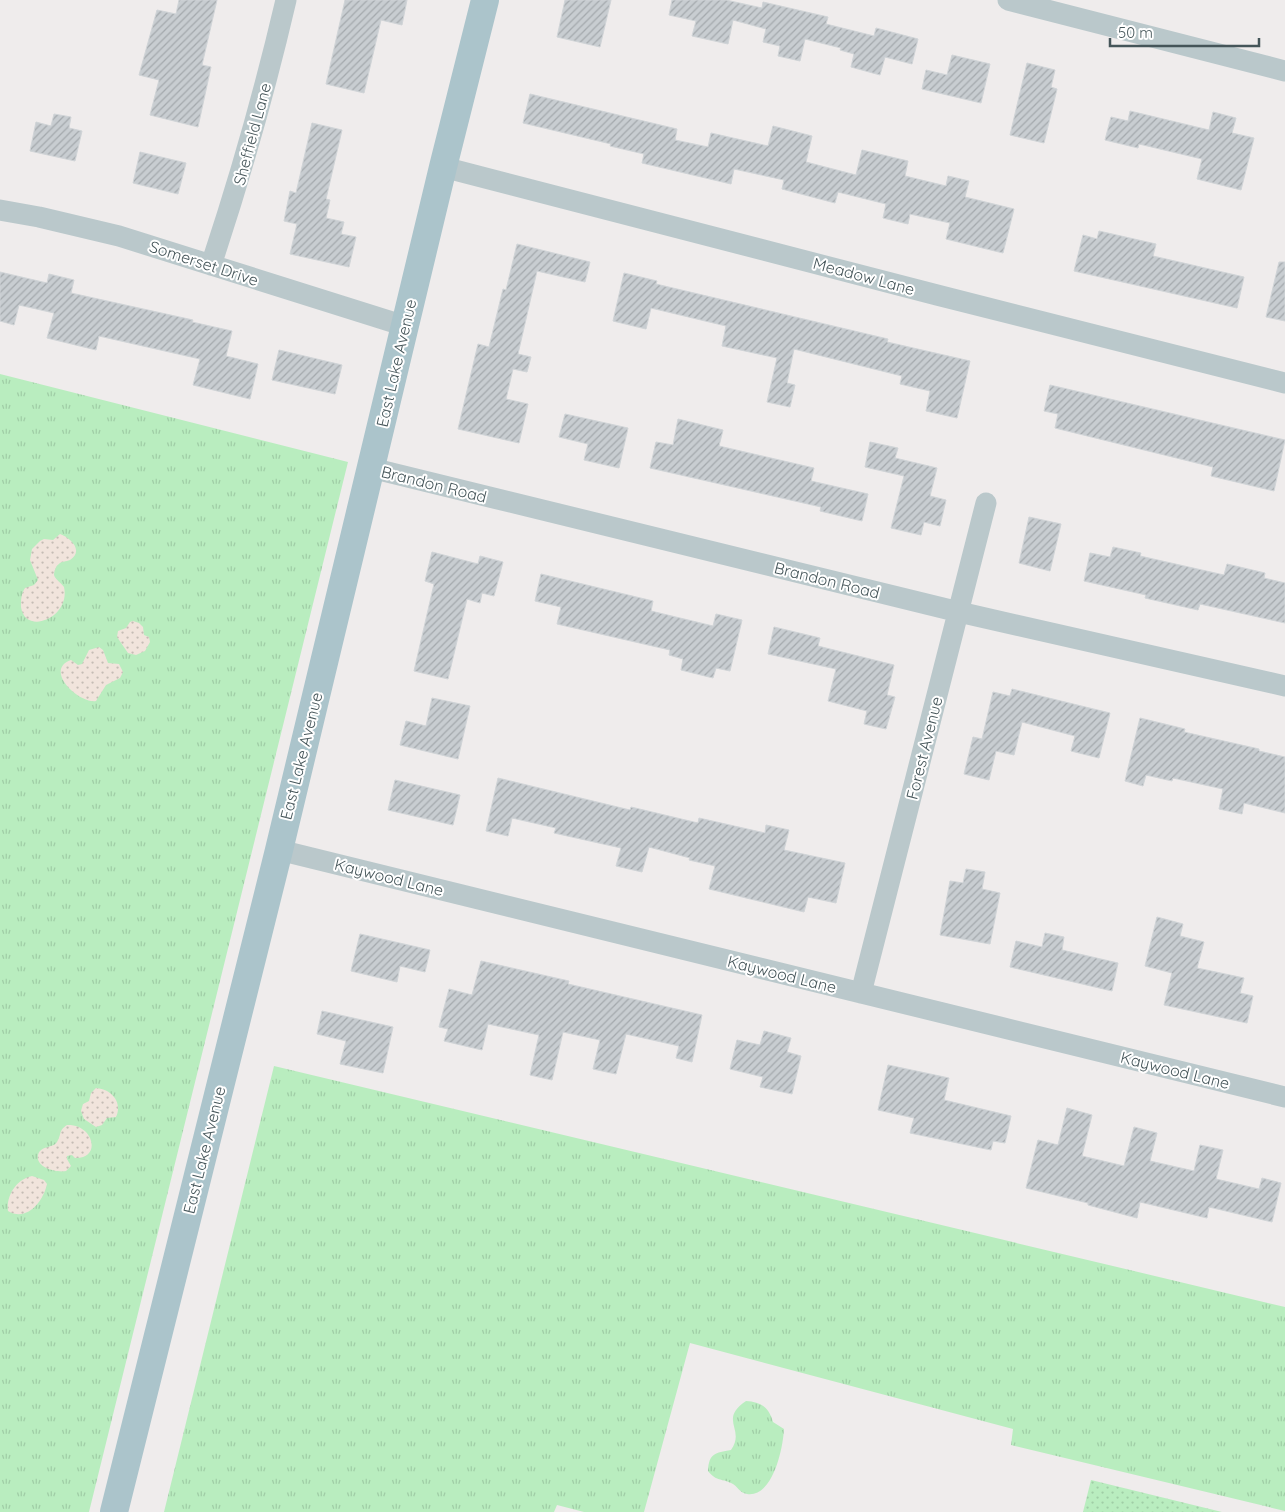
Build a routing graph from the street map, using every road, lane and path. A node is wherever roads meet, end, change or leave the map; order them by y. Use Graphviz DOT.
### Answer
graph roads {
  1 [pos="286,0"];
  2 [pos="485,0"];
  3 [pos="1008,0"];
  4 [pos="1285,71"];
  5 [pos="443,167"];
  6 [pos="0,210"];
  7 [pos="211,266"];
  8 [pos="405,326"];
  9 [pos="1285,382"];
  10 [pos="371,468"];
  11 [pos="986,503"];
  12 [pos="959,612"];
  13 [pos="1285,686"];
  14 [pos="279,850"];
  15 [pos="861,993"];
  16 [pos="1285,1097"];
  17 [pos="114,1512"];
  1 -- 7 [label="street, Sheffield Lane"];
  2 -- 5 [label="main road, East Lake Avenue"];
  3 -- 4 [label="street"];
  5 -- 8 [label="main road, East Lake Avenue"];
  5 -- 9 [label="street, Meadow Lane"];
  6 -- 7 [label="street, Somerset Drive"];
  7 -- 8 [label="street, Somerset Drive"];
  8 -- 10 [label="main road, East Lake Avenue"];
  10 -- 12 [label="street, Brandon Road"];
  10 -- 14 [label="main road, East Lake Avenue"];
  11 -- 12 [label="street, Forest Avenue"];
  12 -- 13 [label="street, Brandon Road"];
  12 -- 15 [label="street, Forest Avenue"];
  14 -- 15 [label="street, Kaywood Lane"];
  14 -- 17 [label="main road, East Lake Avenue"];
  15 -- 16 [label="street, Kaywood Lane"];
}
